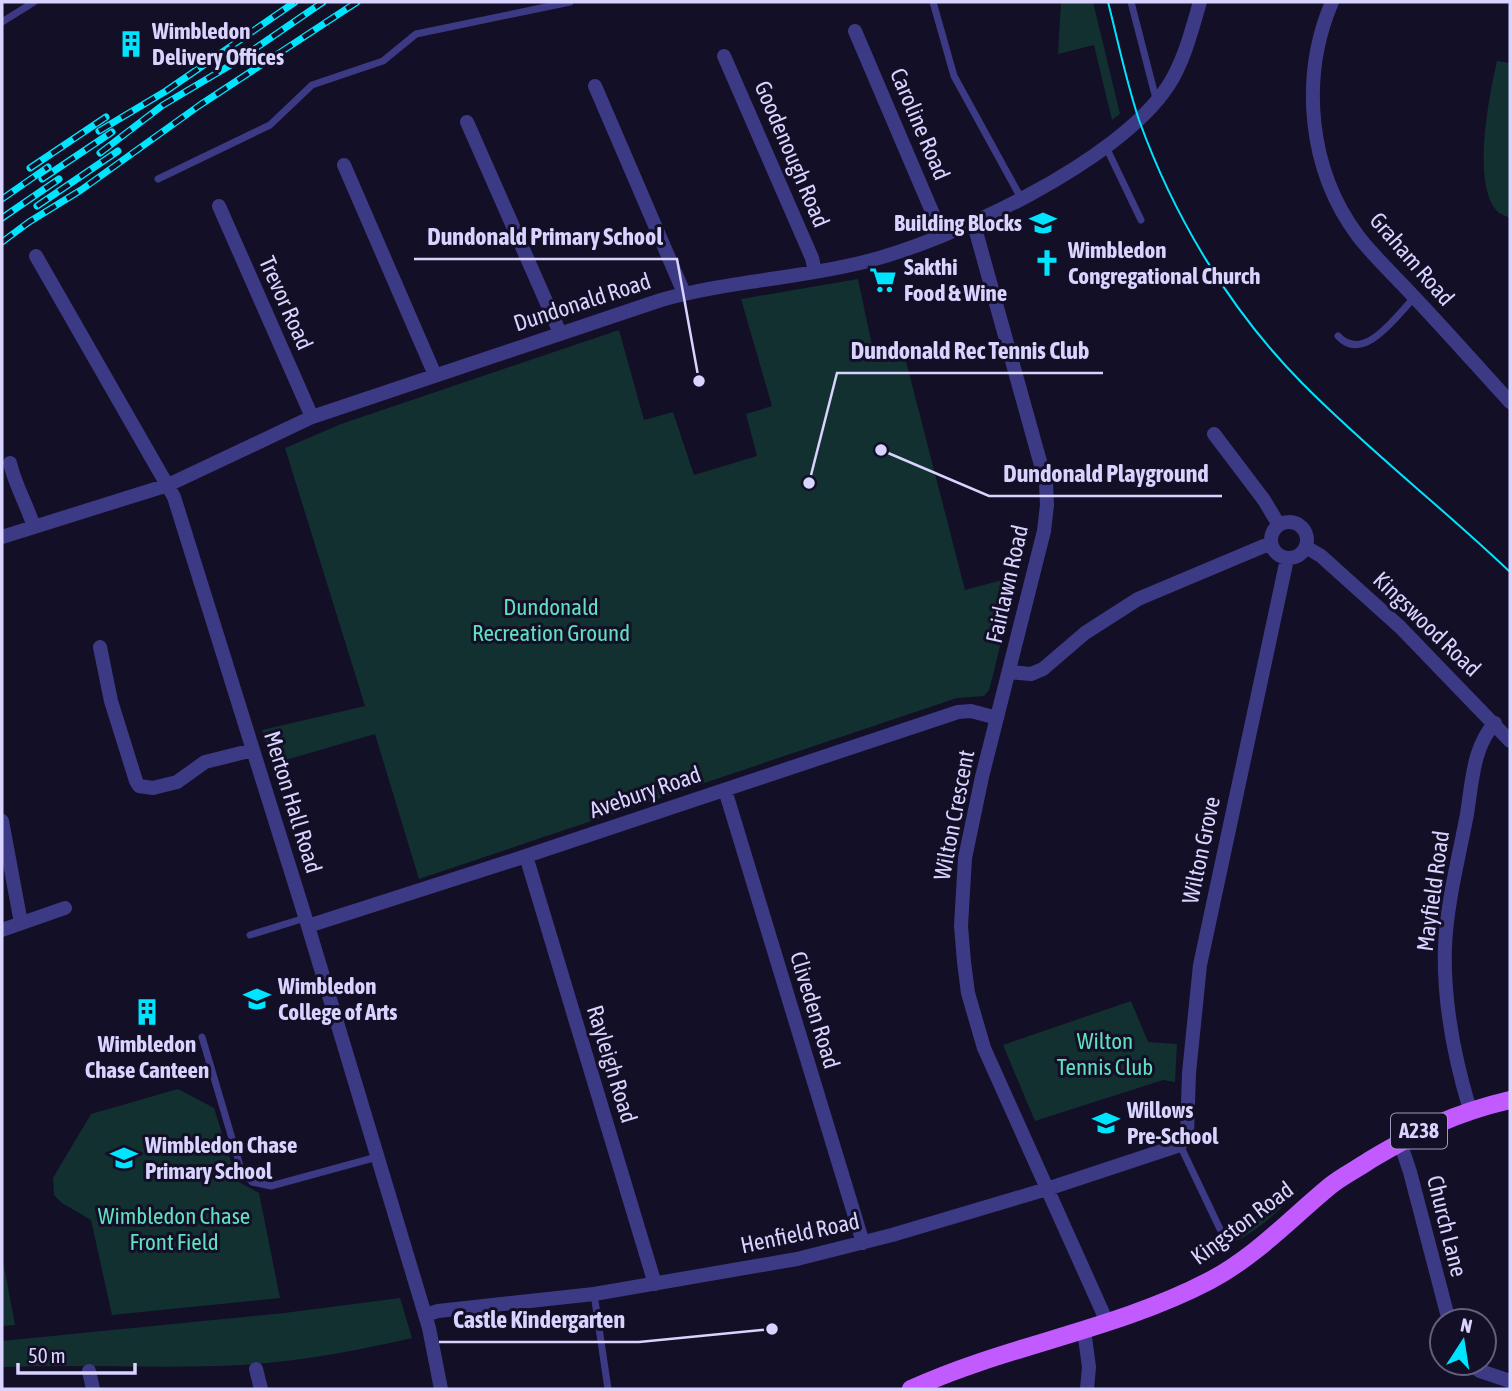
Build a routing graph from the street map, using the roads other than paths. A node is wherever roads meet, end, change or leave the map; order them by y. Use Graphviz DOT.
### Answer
graph roads {
  1 [pos="34,2"];
  2 [pos="570,2"];
  3 [pos="933,2"];
  4 [pos="1131,2"];
  5 [pos="1200,2"];
  6 [pos="1332,2"];
  7 [pos="2,22"];
  8 [pos="855,31"];
  9 [pos="724,56"];
  10 [pos="595,86"];
  11 [pos="1157,101"];
  12 [pos="467,122"];
  13 [pos="1106,148"];
  14 [pos="344,165"];
  15 [pos="158,179"];
  16 [pos="1021,198"];
  17 [pos="219,206"];
  18 [pos="1141,220"];
  19 [pos="973,221"];
  20 [pos="942,235"];
  21 [pos="36,256"];
  22 [pos="815,272"];
  23 [pos="684,293"];
  24 [pos="1415,298"];
  25 [pos="560,333"];
  26 [pos="1338,336"];
  27 [pos="435,375"];
  28 [pos="1510,402"];
  29 [pos="312,417"];
  30 [pos="1214,434"];
  31 [pos="10,463"];
  32 [pos="168,485"];
  33 [pos="1279,525"];
  34 [pos="34,527"];
  35 [pos="2,537"];
  36 [pos="1271,543"];
  37 [pos="1306,547"];
  38 [pos="1287,559"];
  39 [pos="100,647"];
  40 [pos="1009,672"];
  41 [pos="997,718"];
  42 [pos="1495,723"];
  43 [pos="1510,741"];
  44 [pos="253,750"];
  45 [pos="725,790"];
  46 [pos="2,821"];
  47 [pos="526,856"];
  48 [pos="65,908"];
  49 [pos="307,922"];
  50 [pos="21,923"];
  51 [pos="2,930"];
  52 [pos="250,935"];
  53 [pos="202,1037"];
  54 [pos="1510,1100"];
  55 [pos="1470,1110"];
  56 [pos="1400,1142"];
  57 [pos="1177,1146"];
  58 [pos="377,1157"];
  59 [pos="1047,1189"];
  60 [pos="1220,1229"];
  61 [pos="863,1243"];
  62 [pos="655,1284"];
  63 [pos="594,1294"];
  64 [pos="1445,1307"];
  65 [pos="425,1315"];
  66 [pos="1107,1322"];
  67 [pos="1084,1330"];
  68 [pos="256,1369"];
  69 [pos="89,1371"];
  70 [pos="93,1389"];
  71 [pos="261,1389"];
  72 [pos="441,1389"];
  73 [pos="608,1389"];
  74 [pos="911,1389"];
  75 [pos="1087,1389"];
  1 -- 7 [label="lane"];
  2 -- 15 [label="lane"];
  3 -- 16 [label="lane"];
  4 -- 11 [label="lane"];
  5 -- 11 [label="street, Dundonald Road"];
  6 -- 24 [label="street, Graham Road"];
  8 -- 20 [label="street, Caroline Road"];
  9 -- 22 [label="street, Goodenough Road"];
  10 -- 23 [label="street"];
  11 -- 13 [label="street, Dundonald Road"];
  12 -- 25 [label="street"];
  13 -- 16 [label="street, Dundonald Road"];
  13 -- 18 [label="lane"];
  14 -- 27 [label="street"];
  16 -- 19 [label="street, Dundonald Road"];
  17 -- 29 [label="street, Trevor Road"];
  19 -- 20 [label="street, Dundonald Road"];
  19 -- 40 [label="street, Fairlawn Road"];
  20 -- 22 [label="street, Dundonald Road"];
  21 -- 32 [label="street, Merton Hall Road"];
  22 -- 23 [label="street, Dundonald Road"];
  23 -- 25 [label="street, Dundonald Road"];
  24 -- 26 [label="lane"];
  24 -- 28 [label="street, Graham Road"];
  25 -- 27 [label="street, Dundonald Road"];
  27 -- 29 [label="street, Dundonald Road"];
  29 -- 32 [label="street, Dundonald Road"];
  30 -- 33 [label="street"];
  31 -- 34 [label="street"];
  32 -- 34 [label="street, Dundonald Road"];
  32 -- 44 [label="street, Merton Hall Road"];
  33 -- 36 [label="street"];
  33 -- 37 [label="street"];
  34 -- 35 [label="street, Dundonald Road"];
  36 -- 38 [label="street"];
  36 -- 40 [label="street"];
  37 -- 38 [label="street"];
  37 -- 42 [label="street, Kingswood Road"];
  38 -- 57 [label="street, Wilton Grove"];
  39 -- 44 [label="street"];
  40 -- 41 [label="street, Wilton Crescent"];
  41 -- 45 [label="street, Avebury Road"];
  41 -- 59 [label="street, Wilton Crescent"];
  42 -- 43 [label="street, Kingswood Road"];
  42 -- 55 [label="street, Mayfield Road"];
  44 -- 49 [label="street, Merton Hall Road"];
  45 -- 47 [label="street, Avebury Road"];
  45 -- 61 [label="street, Cliveden Road"];
  46 -- 50 [label="street"];
  47 -- 49 [label="street, Avebury Road"];
  47 -- 62 [label="street, Rayleigh Road"];
  48 -- 50 [label="street"];
  49 -- 52 [label="lane"];
  49 -- 58 [label="street, Merton Hall Road"];
  50 -- 51 [label="street"];
  53 -- 58 [label="lane"];
  54 -- 55 [label="main road, Kingston Road / A238"];
  55 -- 56 [label="main road, Kingston Road / A238"];
  56 -- 64 [label="street, Church Lane"];
  56 -- 66 [label="main road, Kingston Road / A238"];
  57 -- 59 [label="street, Henfield Road"];
  57 -- 60 [label="lane"];
  58 -- 65 [label="street, Merton Hall Road"];
  59 -- 61 [label="street, Henfield Road"];
  59 -- 66 [label="street, Wilton Crescent"];
  61 -- 62 [label="street, Henfield Road"];
  62 -- 63 [label="street, Henfield Road"];
  63 -- 65 [label="street, Henfield Road"];
  63 -- 73 [label="lane"];
  65 -- 72 [label="street, Merton Hall Road"];
  66 -- 67 [label="main road, Kingston Road / A238"];
  67 -- 74 [label="main road, Kingston Road / A238"];
  67 -- 75 [label="street"];
  68 -- 71 [label="street"];
  69 -- 70 [label="street"];
}
